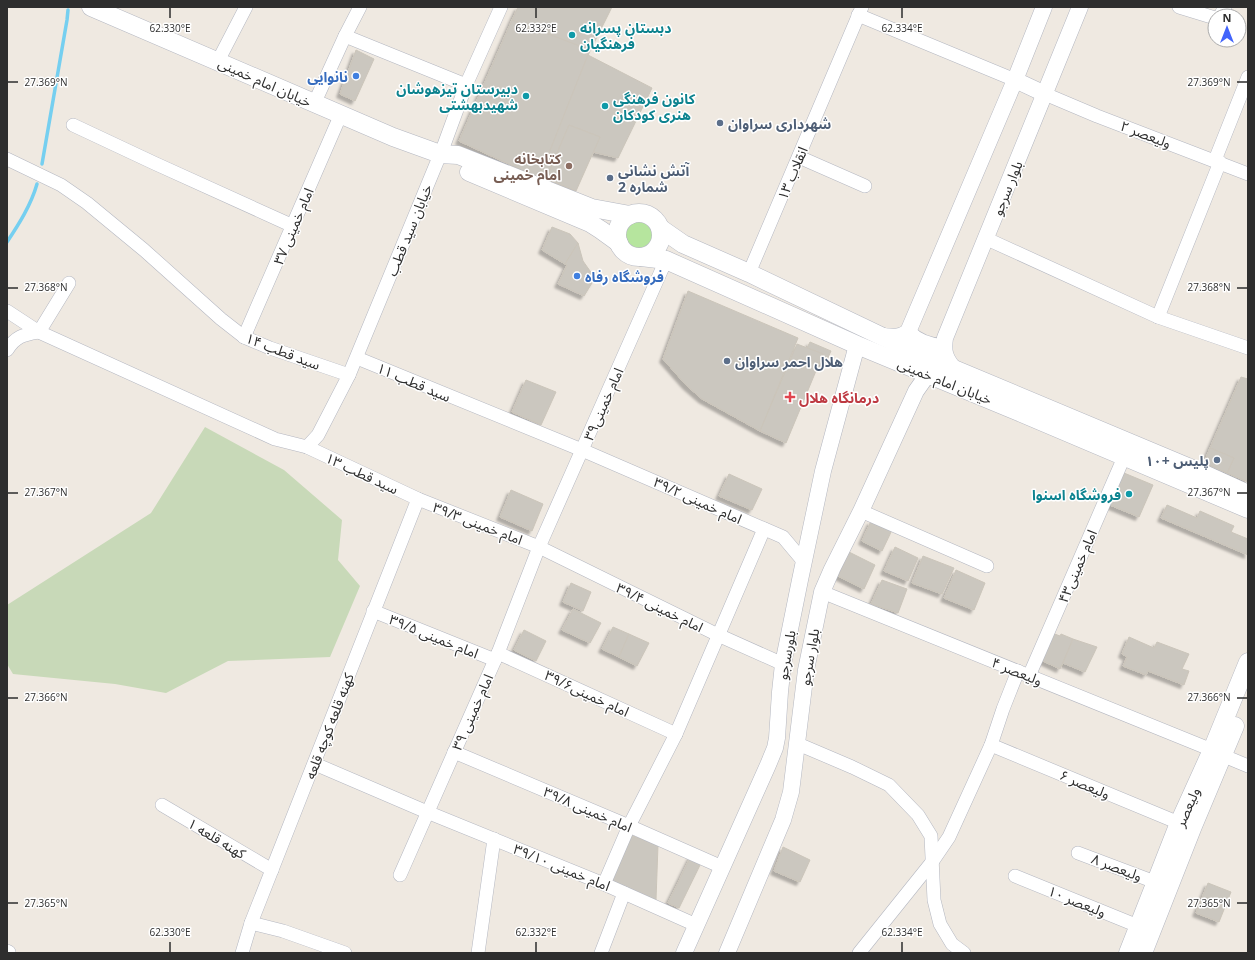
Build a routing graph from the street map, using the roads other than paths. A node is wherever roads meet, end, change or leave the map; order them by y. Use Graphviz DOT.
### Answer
graph roads {
  1 [pos="91,7"];
  2 [pos="246,7"];
  3 [pos="360,7"];
  4 [pos="501,7"];
  5 [pos="1044,7"];
  6 [pos="1080,7"];
  7 [pos="1179,7"];
  8 [pos="860,11"];
  9 [pos="1207,16"];
  10 [pos="345,36"];
  11 [pos="218,61"];
  12 [pos="1248,77"];
  13 [pos="1015,80"];
  14 [pos="466,85"];
  15 [pos="1045,94"];
  16 [pos="314,104"];
  17 [pos="341,114"];
  18 [pos="73,125"];
  19 [pos="440,154"];
  20 [pos="799,157"];
  21 [pos="7,159"];
  22 [pos="1218,161"];
  23 [pos="1248,174"];
  24 [pos="865,186"];
  25 [pos="630,215"];
  26 [pos="293,226"];
  27 [pos="660,228"];
  28 [pos="986,239"];
  29 [pos="618,243"];
  30 [pos="641,257"];
  31 [pos="666,260"];
  32 [pos="749,273"];
  33 [pos="69,283"];
  34 [pos="7,312"];
  35 [pos="1158,317"];
  36 [pos="39,332"];
  37 [pos="908,332"];
  38 [pos="881,336"];
  39 [pos="244,337"];
  40 [pos="857,345"];
  41 [pos="944,348"];
  42 [pos="1248,348"];
  43 [pos="7,350"];
  44 [pos="357,358"];
  45 [pos="954,369"];
  46 [pos="928,374"];
  47 [pos="349,375"];
  48 [pos="307,447"];
  49 [pos="582,450"];
  50 [pos="1124,457"];
  51 [pos="1248,494"];
  52 [pos="418,499"];
  53 [pos="1248,509"];
  54 [pos="861,511"];
  55 [pos="764,529"];
  56 [pos="539,547"];
  57 [pos="804,562"];
  58 [pos="986,566"];
  59 [pos="822,592"];
  60 [pos="373,611"];
  61 [pos="718,635"];
  62 [pos="496,656"];
  63 [pos="1248,662"];
  64 [pos="783,664"];
  65 [pos="806,670"];
  66 [pos="1024,674"];
  67 [pos="1248,694"];
  68 [pos="676,734"];
  69 [pos="777,738"];
  70 [pos="798,744"];
  71 [pos="991,745"];
  72 [pos="454,752"];
  73 [pos="1218,753"];
  74 [pos="315,764"];
  75 [pos="1248,766"];
  76 [pos="162,805"];
  77 [pos="428,812"];
  78 [pos="1179,823"];
  79 [pos="629,826"];
  80 [pos="494,839"];
  81 [pos="1078,853"];
  82 [pos="932,862"];
  83 [pos="722,867"];
  84 [pos="272,870"];
  85 [pos="400,875"];
  86 [pos="1016,876"];
  87 [pos="1155,882"];
  88 [pos="604,884"];
  89 [pos="624,893"];
  90 [pos="251,923"];
  91 [pos="696,925"];
  92 [pos="1138,926"];
  93 [pos="242,953"];
  94 [pos="345,953"];
  95 [pos="478,953"];
  96 [pos="601,953"];
  97 [pos="684,953"];
  98 [pos="727,953"];
  99 [pos="859,953"];
  100 [pos="964,953"];
  101 [pos="1128,953"];
  102 [pos="1143,953"];
  1 -- 11 [label="main road, خیابان امام خمینی"];
  2 -- 11 [label="street"];
  3 -- 10 [label="street"];
  4 -- 14 [label="street, خیابان سید قطب"];
  5 -- 13 [label="street"];
  6 -- 15 [label="street, بلوار سرجو"];
  7 -- 9 [label="street"];
  8 -- 13 [label="street"];
  8 -- 20 [label="street, انقلاب ۱۳"];
  10 -- 14 [label="street"];
  10 -- 16 [label="street"];
  11 -- 16 [label="main road, خیابان امام خمینی"];
  12 -- 22 [label="street"];
  13 -- 15 [label="street"];
  13 -- 37 [label="street"];
  14 -- 19 [label="street, خیابان سید قطب"];
  15 -- 22 [label="street, ولیعصر ۲"];
  15 -- 28 [label="street, بلوار سرجو"];
  16 -- 17 [label="main road, خیابان امام خمینی"];
  17 -- 19 [label="main road, خیابان امام خمینی"];
  17 -- 26 [label="street, امام خمینی ۳۷"];
  18 -- 26 [label="street"];
  19 -- 25 [label="main road, خیابان امام خمینی"];
  19 -- 29 [label="main road, خیابان امام خمینی"];
  19 -- 44 [label="street, خیابان سید قطب"];
  20 -- 24 [label="street"];
  20 -- 32 [label="street, انقلاب ۱۳"];
  21 -- 39 [label="street, سید قطب ۱۴"];
  22 -- 23 [label="street, ولیعصر ۲"];
  22 -- 35 [label="street"];
  25 -- 27 [label="main road"];
  25 -- 29 [label="main road"];
  26 -- 39 [label="street, امام خمینی ۳۷"];
  27 -- 30 [label="main road"];
  27 -- 32 [label="main road, خیابان امام خمینی"];
  28 -- 35 [label="street"];
  28 -- 41 [label="street, بلوار سرجو"];
  29 -- 30 [label="main road"];
  30 -- 31 [label="main road, خیابان امام خمینی"];
  31 -- 40 [label="main road, خیابان امام خمینی"];
  31 -- 49 [label="street, امام خمینی۳۹"];
  32 -- 38 [label="main road, خیابان امام خمینی"];
  33 -- 36 [label="street"];
  34 -- 36 [label="street, سید قطب ۱۳"];
  35 -- 42 [label="street"];
  36 -- 43 [label="street"];
  36 -- 48 [label="street, سید قطب ۱۳"];
  37 -- 38 [label="street"];
  37 -- 41 [label="street"];
  38 -- 45 [label="main road, خیابان امام خمینی"];
  39 -- 47 [label="street, سید قطب ۱۴"];
  40 -- 46 [label="main road, خیابان امام خمینی"];
  40 -- 57 [label="street, بلورسرجو"];
  41 -- 45 [label="street"];
  44 -- 47 [label="street, خیابان سید قطب"];
  44 -- 49 [label="street, سید قطب ۱۱"];
  45 -- 51 [label="main road, خیابان امام خمینی"];
  46 -- 50 [label="main road, خیابان امام خمینی"];
  46 -- 54 [label="street, بلوار سرجو"];
  47 -- 48 [label="street, خیابان سید قطب"];
  48 -- 52 [label="street, سید قطب ۱۳"];
  49 -- 55 [label="street, امام خمینی ۳۹/۲"];
  49 -- 56 [label="street, امام خمینی۳۹"];
  50 -- 53 [label="main road, خیابان امام خمینی"];
  50 -- 66 [label="street, امام خمینی۴۳"];
  52 -- 56 [label="street, امام خمینی ۳۹/۳"];
  52 -- 60 [label="street, کهنه قلعه کوچه قلعه"];
  54 -- 58 [label="street"];
  54 -- 59 [label="street, بلوار سرجو"];
  55 -- 57 [label="street, امام خمینی ۳۹/۲"];
  55 -- 61 [label="street"];
  56 -- 61 [label="street, امام خمینی ۳۹/۴"];
  56 -- 62 [label="street, امام خمینی ۳۹"];
  57 -- 64 [label="street, بلورسرجو"];
  59 -- 65 [label="street, بلوار سرجو"];
  59 -- 66 [label="street, ولیعصر ۴"];
  60 -- 62 [label="street, امام خمینی ۳۹/۵"];
  60 -- 74 [label="street, کهنه قلعه کوچه قلعه"];
  61 -- 64 [label="street, امام خمینی ۳۹/۴"];
  61 -- 68 [label="street"];
  62 -- 68 [label="street, امام خمینی۳۹/۶"];
  62 -- 72 [label="street, امام خمینی ۳۹"];
  63 -- 73 [label="main road, ولیعصر"];
  64 -- 65 [label="street"];
  64 -- 69 [label="street, بلورسرجو"];
  65 -- 70 [label="street, بلوار سرجو"];
  66 -- 71 [label="street, امام خمینی۴۳"];
  66 -- 73 [label="street, ولیعصر ۴"];
  67 -- 73 [label="main road, ولیعصر"];
  68 -- 79 [label="street"];
  69 -- 70 [label="street"];
  69 -- 83 [label="street, بلورسرجو"];
  70 -- 82 [label="street"];
  70 -- 98 [label="street, بلوار سرجو"];
  71 -- 78 [label="street, ولیعصر ۶"];
  71 -- 82 [label="street, امام خمینی۴۳"];
  72 -- 77 [label="street, امام خمینی ۳۹"];
  72 -- 79 [label="street, امام خمینی ۳۹/۸"];
  73 -- 75 [label="street, ولیعصر ۴"];
  73 -- 78 [label="main road, ولیعصر"];
  73 -- 102 [label="main road, ولیعصر"];
  74 -- 77 [label="street, امام خمینی ۳۹/۱۰"];
  74 -- 84 [label="street, کهنه قلعه کوچه قلعه"];
  76 -- 84 [label="street, کهنه قلعه ۱"];
  77 -- 80 [label="street, امام خمینی ۳۹/۱۰"];
  77 -- 85 [label="street, امام خمینی ۳۹"];
  78 -- 87 [label="main road, ولیعصر"];
  79 -- 83 [label="street, امام خمینی ۳۹/۸"];
  79 -- 88 [label="street"];
  80 -- 88 [label="street, امام خمینی ۳۹/۱۰"];
  80 -- 95 [label="street"];
  81 -- 87 [label="street, ولیعصر ۸"];
  82 -- 99 [label="street, امام خمینی۴۳"];
  82 -- 100 [label="street"];
  83 -- 91 [label="street, بلورسرجو"];
  84 -- 90 [label="street, کهنه قلعه کوچه قلعه"];
  86 -- 92 [label="street, ولیعصر ۱۰"];
  87 -- 92 [label="main road, ولیعصر"];
  88 -- 89 [label="street, امام خمینی ۳۹/۱۰"];
  89 -- 91 [label="street, امام خمینی ۳۹/۱۰"];
  89 -- 96 [label="street"];
  90 -- 93 [label="street, کهنه قلعه کوچه قلعه"];
  90 -- 94 [label="street"];
  91 -- 97 [label="street, بلورسرجو"];
  92 -- 101 [label="main road, ولیعصر"];
}
